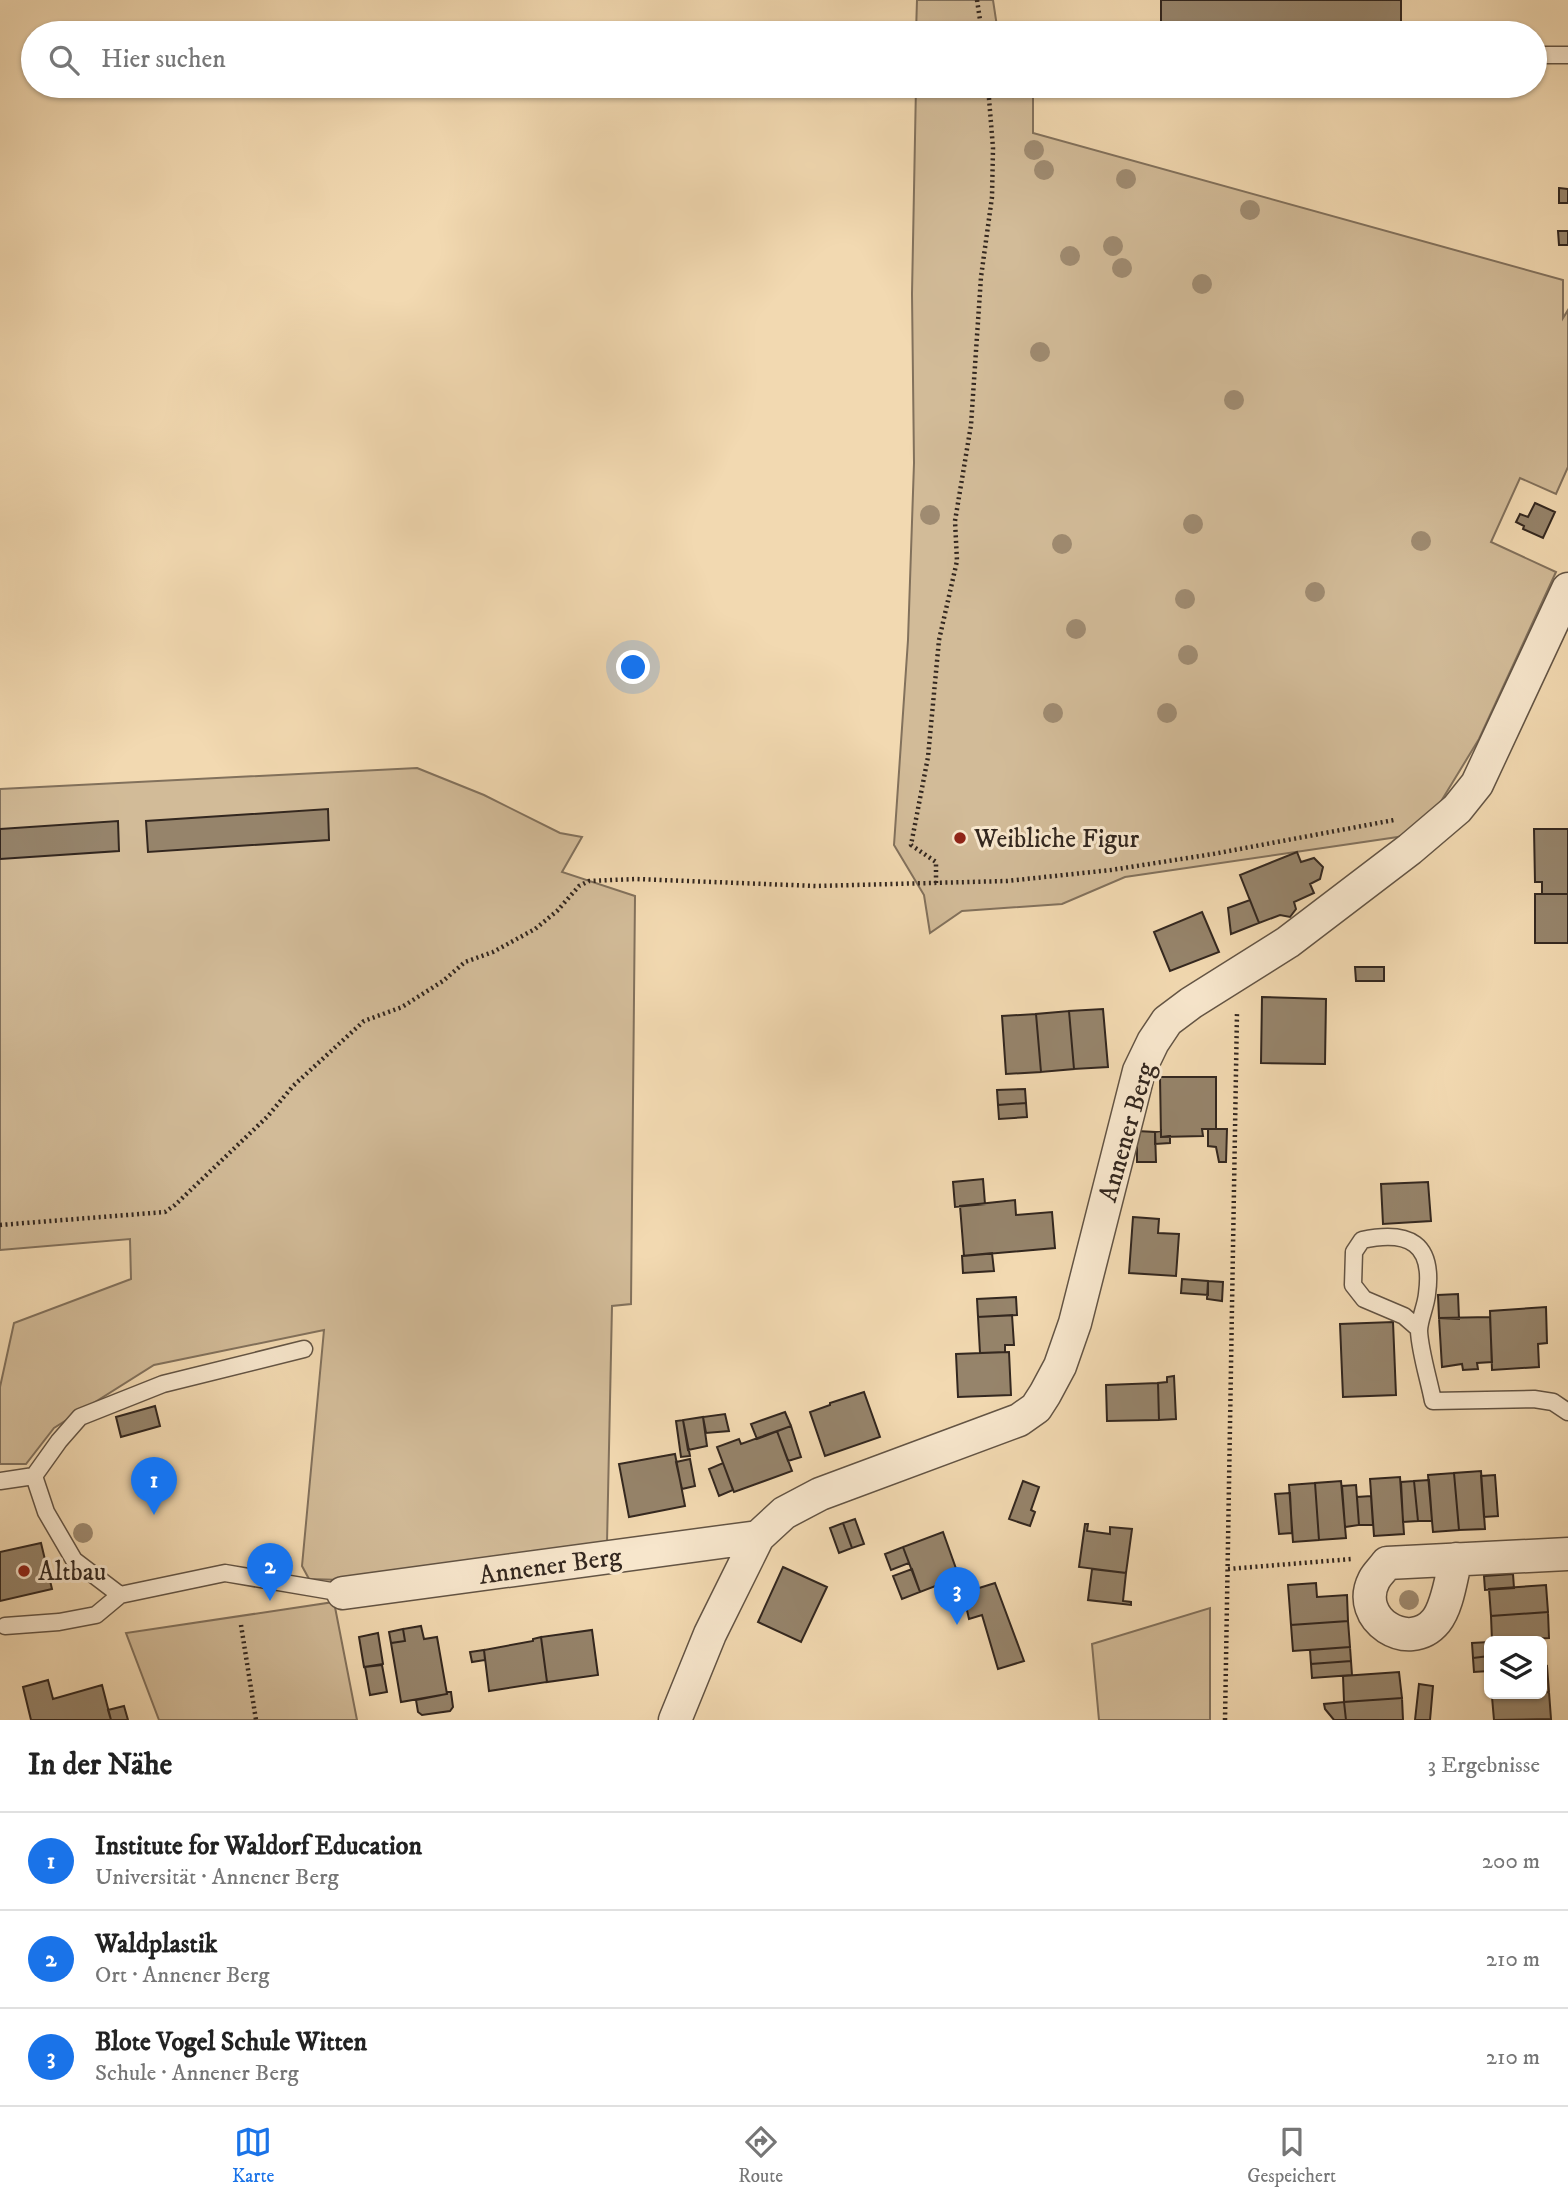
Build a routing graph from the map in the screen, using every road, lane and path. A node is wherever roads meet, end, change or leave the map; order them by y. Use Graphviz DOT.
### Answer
graph roads {
  1 [pos="977,0"];
  2 [pos="980,21"];
  3 [pos="1547,55"];
  4 [pos="1568,55"];
  5 [pos="989,98"];
  6 [pos="1568,589"];
  7 [pos="1406,818"];
  8 [pos="936,883"];
  9 [pos="1235,976"];
  10 [pos="0,1225"];
  11 [pos="1419,1329"];
  12 [pos="303,1349"];
  13 [pos="1568,1412"];
  14 [pos="34,1476"];
  15 [pos="0,1481"];
  16 [pos="758,1537"];
  17 [pos="1568,1554"];
  18 [pos="1455,1559"];
  19 [pos="1387,1563"];
  20 [pos="1228,1569"];
  21 [pos="342,1593"];
  22 [pos="120,1595"];
  23 [pos="241,1625"];
  24 [pos="5,1626"];
  25 [pos="256,1720"];
  26 [pos="675,1720"];
  27 [pos="1225,1720"];
  1 -- 2 [label="path"];
  3 -- 4 [label="lane"];
  5 -- 8 [label="path"];
  6 -- 9 [label="street, Annener Berg"];
  7 -- 8 [label="path"];
  8 -- 10 [label="path"];
  9 -- 16 [label="street, Annener Berg"];
  9 -- 20 [label="path"];
  11 -- 11 [label="lane"];
  11 -- 13 [label="lane"];
  12 -- 14 [label="lane"];
  14 -- 15 [label="lane"];
  14 -- 22 [label="lane"];
  16 -- 21 [label="street, Annener Berg"];
  16 -- 26 [label="street, Annener Berg"];
  17 -- 18 [label="street"];
  18 -- 19 [label="street"];
  18 -- 19 [label="street"];
  19 -- 20 [label="path"];
  20 -- 27 [label="path"];
  21 -- 22 [label="lane"];
  22 -- 24 [label="lane"];
  23 -- 25 [label="path"];
}
